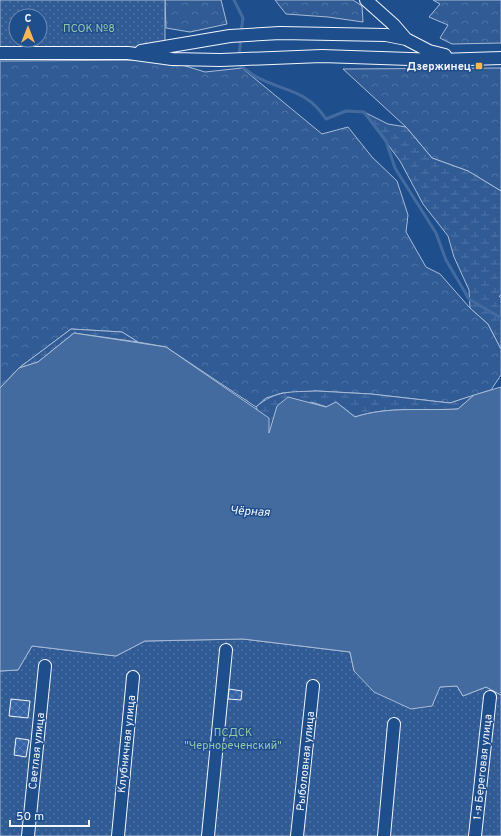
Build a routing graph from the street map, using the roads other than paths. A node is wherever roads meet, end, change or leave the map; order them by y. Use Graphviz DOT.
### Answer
graph roads {
  1 [pos="366,0"];
  2 [pos="406,39"];
  3 [pos="0,53"];
  4 [pos="128,53"];
  5 [pos="501,58"];
  6 [pos="464,59"];
  7 [pos="226,650"];
  8 [pos="45,666"];
  9 [pos="133,676"];
  10 [pos="313,686"];
  11 [pos="490,697"];
  12 [pos="394,724"];
  13 [pos="28,836"];
  14 [pos="118,836"];
  15 [pos="208,836"];
  16 [pos="297,836"];
  17 [pos="384,836"];
  18 [pos="475,836"];
  1 -- 2 [label="street"];
  2 -- 4 [label="street"];
  2 -- 6 [label="street"];
  3 -- 4 [label="street"];
  4 -- 6 [label="street"];
  5 -- 6 [label="street"];
  7 -- 15 [label="street"];
  8 -- 13 [label="street, Светлая улица"];
  9 -- 14 [label="street, Клубничная улица"];
  10 -- 16 [label="street, Рыболовная улица"];
  11 -- 18 [label="street, 1-я Береговая улица"];
  12 -- 17 [label="street"];
}
